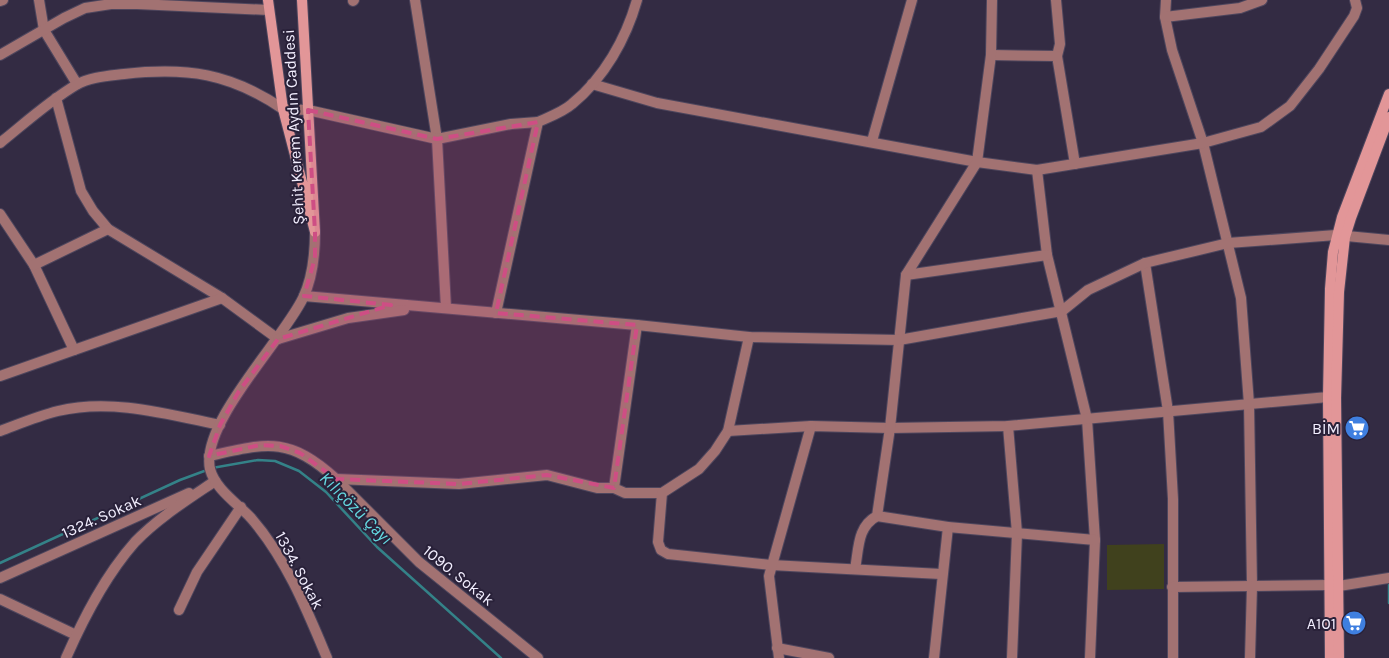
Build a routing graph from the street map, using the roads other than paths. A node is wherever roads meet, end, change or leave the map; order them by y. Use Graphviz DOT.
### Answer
graph roads {
  1 [pos="38,0"];
  2 [pos="303,0"];
  3 [pos="415,0"];
  4 [pos="637,0"];
  5 [pos="912,0"];
  6 [pos="992,0"];
  7 [pos="1056,0"];
  8 [pos="1166,0"];
  9 [pos="1262,0"];
  10 [pos="1355,0"];
  11 [pos="268,5"];
  12 [pos="1165,17"];
  13 [pos="44,30"];
  14 [pos="0,55"];
  15 [pos="991,55"];
  16 [pos="1056,56"];
  17 [pos="77,84"];
  18 [pos="592,84"];
  19 [pos="1389,94"];
  20 [pos="56,98"];
  21 [pos="283,109"];
  22 [pos="308,110"];
  23 [pos="1389,117"];
  24 [pos="538,122"];
  25 [pos="437,139"];
  26 [pos="872,141"];
  27 [pos="0,143"];
  28 [pos="1203,143"];
  29 [pos="977,162"];
  30 [pos="1075,164"];
  31 [pos="1037,170"];
  32 [pos="0,214"];
  33 [pos="108,228"];
  34 [pos="315,232"];
  35 [pos="1341,236"];
  36 [pos="1389,240"];
  37 [pos="1228,243"];
  38 [pos="1047,256"];
  39 [pos="1144,263"];
  40 [pos="34,265"];
  41 [pos="906,275"];
  42 [pos="304,296"];
  43 [pos="222,298"];
  44 [pos="420,307"];
  45 [pos="446,308"];
  46 [pos="1062,310"];
  47 [pos="496,313"];
  48 [pos="637,325"];
  49 [pos="749,337"];
  50 [pos="278,339"];
  51 [pos="899,340"];
  52 [pos="74,350"];
  53 [pos="0,376"];
  54 [pos="1328,397"];
  55 [pos="1249,404"];
  56 [pos="1168,411"];
  57 [pos="1087,419"];
  58 [pos="220,424"];
  59 [pos="811,426"];
  60 [pos="1008,426"];
  61 [pos="890,428"];
  62 [pos="0,431"];
  63 [pos="728,431"];
  64 [pos="209,456"];
  65 [pos="336,480"];
  66 [pos="215,481"];
  67 [pos="614,488"];
  68 [pos="662,493"];
  69 [pos="240,506"];
  70 [pos="878,516"];
  71 [pos="948,527"];
  72 [pos="1017,533"];
  73 [pos="1095,540"];
  74 [pos="771,565"];
  75 [pos="855,569"];
  76 [pos="941,574"];
  77 [pos="0,578"];
  78 [pos="1389,578"];
  79 [pos="1335,585"];
  80 [pos="1252,586"];
  81 [pos="1172,587"];
  82 [pos="0,599"];
  83 [pos="179,610"];
  84 [pos="76,635"];
  85 [pos="778,653"];
  86 [pos="66,658"];
  87 [pos="327,658"];
  88 [pos="538,658"];
  89 [pos="829,658"];
  90 [pos="934,658"];
  91 [pos="1012,658"];
  92 [pos="1090,658"];
  93 [pos="1173,658"];
  94 [pos="1250,658"];
  95 [pos="1330,658"];
  96 [pos="1339,658"];
  1 -- 13 [label="street"];
  2 -- 22 [label="main road, Şehit Kerem Aydın Caddesi"];
  3 -- 25 [label="street"];
  4 -- 18 [label="street"];
  5 -- 26 [label="street"];
  6 -- 15 [label="street"];
  7 -- 16 [label="street"];
  8 -- 12 [label="street"];
  9 -- 12 [label="street"];
  10 -- 28 [label="street"];
  11 -- 13 [label="street"];
  11 -- 21 [label="main road, Şehit Kerem Aydın Caddesi"];
  12 -- 28 [label="street"];
  13 -- 14 [label="street"];
  13 -- 17 [label="street"];
  15 -- 16 [label="street"];
  15 -- 29 [label="street"];
  16 -- 30 [label="street"];
  17 -- 20 [label="street"];
  17 -- 21 [label="street"];
  18 -- 24 [label="street"];
  18 -- 26 [label="street"];
  19 -- 35 [label="main road"];
  20 -- 27 [label="street"];
  20 -- 33 [label="street"];
  21 -- 22 [label="street"];
  21 -- 34 [label="main road, Şehit Kerem Aydın Caddesi"];
  22 -- 25 [label="street"];
  22 -- 34 [label="main road, Şehit Kerem Aydın Caddesi"];
  23 -- 35 [label="main road"];
  24 -- 25 [label="street"];
  24 -- 47 [label="street"];
  25 -- 45 [label="street"];
  26 -- 29 [label="street"];
  28 -- 30 [label="street"];
  28 -- 37 [label="street"];
  29 -- 31 [label="street"];
  29 -- 41 [label="street"];
  30 -- 31 [label="street"];
  31 -- 38 [label="street"];
  32 -- 40 [label="street"];
  33 -- 40 [label="street"];
  33 -- 43 [label="street"];
  34 -- 42 [label="street"];
  35 -- 36 [label="street"];
  35 -- 37 [label="street"];
  35 -- 54 [label="main road"];
  35 -- 79 [label="main road"];
  37 -- 39 [label="street"];
  37 -- 55 [label="street"];
  38 -- 41 [label="street"];
  38 -- 46 [label="street"];
  39 -- 46 [label="street"];
  39 -- 56 [label="street"];
  40 -- 52 [label="street"];
  41 -- 51 [label="street"];
  42 -- 44 [label="street"];
  42 -- 50 [label="street"];
  43 -- 50 [label="street"];
  43 -- 52 [label="street"];
  44 -- 45 [label="street"];
  44 -- 50 [label="street"];
  45 -- 47 [label="street"];
  46 -- 51 [label="street"];
  46 -- 57 [label="street"];
  47 -- 48 [label="street"];
  48 -- 49 [label="street"];
  48 -- 67 [label="street"];
  49 -- 51 [label="street"];
  49 -- 63 [label="street"];
  50 -- 58 [label="street"];
  51 -- 61 [label="street"];
  52 -- 53 [label="street"];
  54 -- 55 [label="street"];
  54 -- 79 [label="main road"];
  55 -- 56 [label="street"];
  55 -- 80 [label="street"];
  56 -- 57 [label="street"];
  56 -- 81 [label="street"];
  57 -- 60 [label="street"];
  57 -- 73 [label="street"];
  58 -- 62 [label="street"];
  58 -- 64 [label="street"];
  59 -- 61 [label="street"];
  59 -- 63 [label="street"];
  59 -- 74 [label="street"];
  60 -- 61 [label="street"];
  60 -- 72 [label="street"];
  61 -- 70 [label="street"];
  63 -- 68 [label="street"];
  64 -- 65 [label="street, 1090. Sokak"];
  64 -- 66 [label="street"];
  65 -- 67 [label="street"];
  65 -- 88 [label="street, 1090. Sokak"];
  66 -- 69 [label="street, 1334. Sokak"];
  66 -- 77 [label="street, 1324. Sokak"];
  66 -- 84 [label="street"];
  67 -- 68 [label="street"];
  68 -- 74 [label="street"];
  69 -- 83 [label="street"];
  69 -- 87 [label="street, 1334. Sokak"];
  70 -- 71 [label="street"];
  70 -- 75 [label="street"];
  71 -- 72 [label="street"];
  71 -- 76 [label="street"];
  72 -- 73 [label="street"];
  72 -- 91 [label="street"];
  73 -- 92 [label="street"];
  74 -- 75 [label="street"];
  74 -- 85 [label="street"];
  75 -- 76 [label="street"];
  76 -- 90 [label="street"];
  78 -- 79 [label="street"];
  79 -- 80 [label="street"];
  79 -- 95 [label="main road"];
  79 -- 96 [label="main road"];
  80 -- 81 [label="street"];
  80 -- 94 [label="street"];
  81 -- 93 [label="street"];
  82 -- 84 [label="street"];
  84 -- 86 [label="street"];
  85 -- 89 [label="street"];
}
